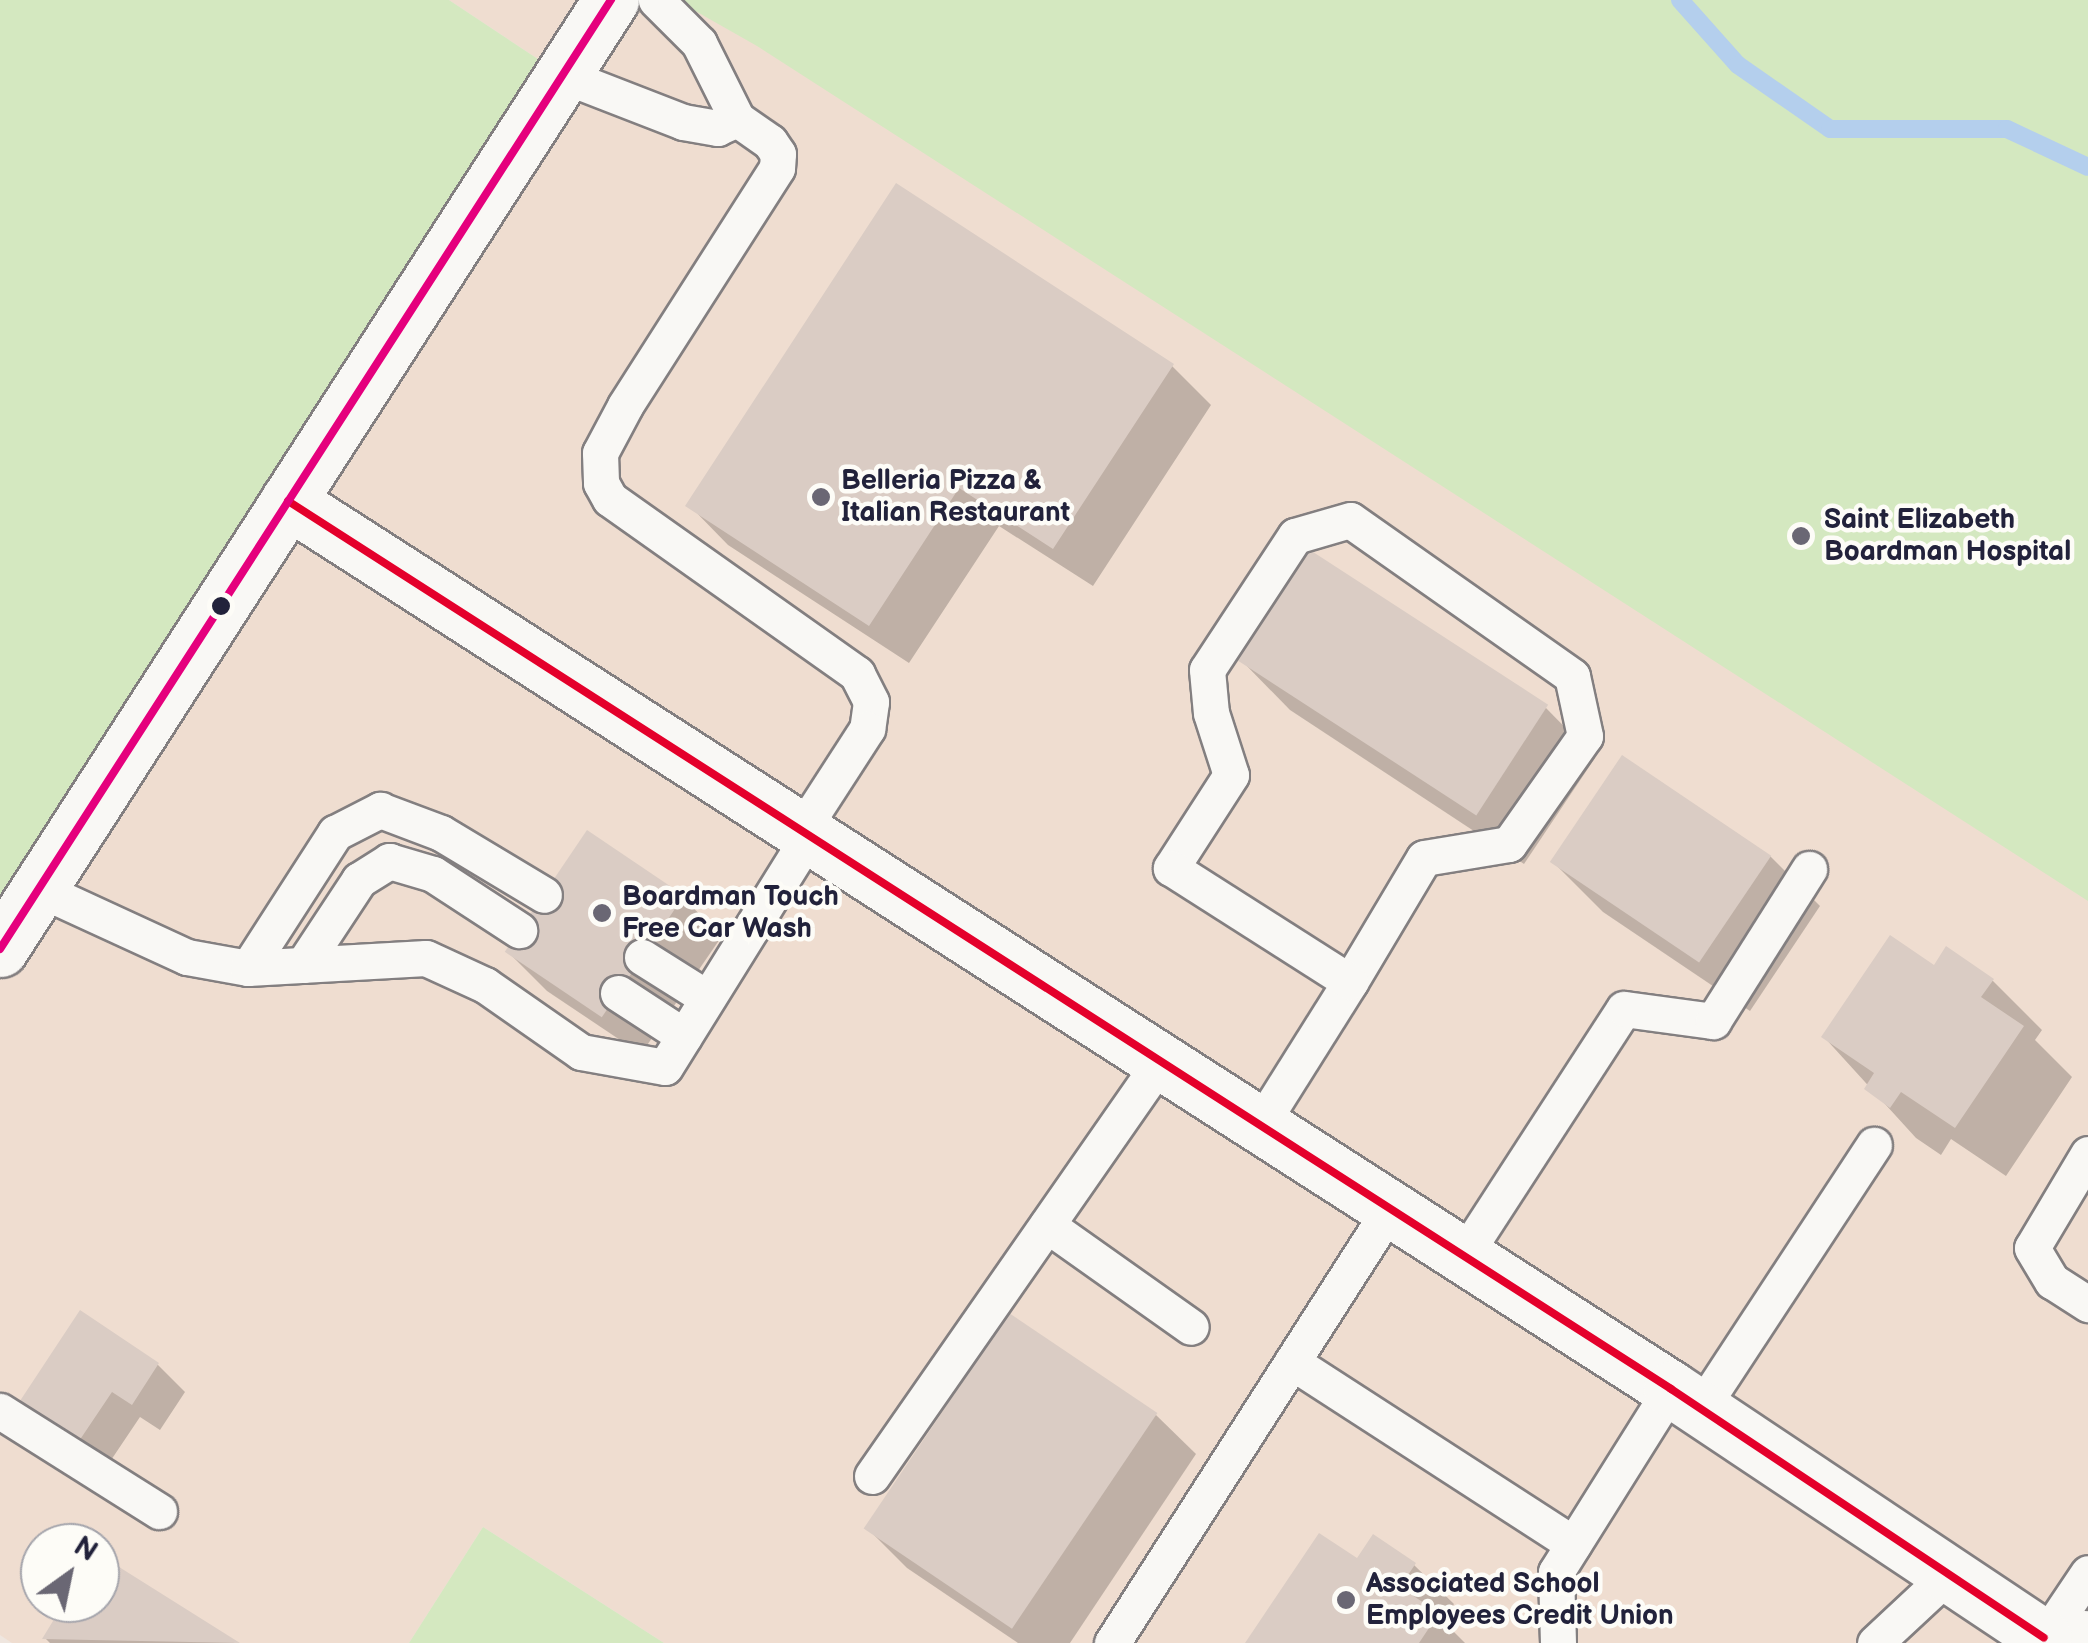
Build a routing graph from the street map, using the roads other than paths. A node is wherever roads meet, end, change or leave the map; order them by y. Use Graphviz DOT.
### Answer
graph roads {
  1 [pos="611,0"];
  2 [pos="656,0"];
  3 [pos="562,75"];
  4 [pos="737,119"];
  5 [pos="288,502"];
  6 [pos="805,834"];
  7 [pos="1809,869"];
  8 [pos="39,889"];
  9 [pos="544,895"];
  10 [pos="520,930"];
  11 [pos="0,949"];
  12 [pos="642,957"];
  13 [pos="303,964"];
  14 [pos="248,968"];
  15 [pos="1350,982"];
  16 [pos="618,993"];
  17 [pos="707,998"];
  18 [pos="684,1036"];
  19 [pos="1161,1061"];
  20 [pos="1260,1125"];
  21 [pos="1874,1145"];
  22 [pos="2088,1154"];
  23 [pos="1390,1209"];
  24 [pos="1047,1225"];
  25 [pos="1464,1255"];
  26 [pos="2088,1304"];
  27 [pos="1190,1327"];
  28 [pos="1292,1362"];
  29 [pos="1686,1399"];
  30 [pos="0,1411"];
  31 [pos="872,1476"];
  32 [pos="159,1511"];
  33 [pos="1573,1544"];
  34 [pos="2088,1573"];
  35 [pos="1948,1574"];
  36 [pos="2054,1638"];
  37 [pos="1112,1643"];
  38 [pos="1558,1643"];
  39 [pos="1875,1643"];
  1 -- 3 [label="street"];
  2 -- 4 [label="lane"];
  3 -- 4 [label="lane"];
  3 -- 5 [label="street"];
  4 -- 6 [label="lane"];
  5 -- 6 [label="street"];
  5 -- 8 [label="street"];
  6 -- 17 [label="lane"];
  6 -- 19 [label="street"];
  7 -- 25 [label="lane"];
  8 -- 11 [label="street"];
  8 -- 14 [label="lane"];
  9 -- 14 [label="lane"];
  10 -- 13 [label="lane"];
  12 -- 17 [label="lane"];
  13 -- 14 [label="lane"];
  13 -- 18 [label="lane"];
  15 -- 15 [label="lane"];
  15 -- 20 [label="lane"];
  16 -- 18 [label="lane"];
  17 -- 18 [label="lane"];
  19 -- 20 [label="street"];
  19 -- 24 [label="lane"];
  20 -- 23 [label="street"];
  21 -- 29 [label="lane"];
  22 -- 26 [label="lane"];
  23 -- 25 [label="street"];
  23 -- 28 [label="lane"];
  24 -- 27 [label="lane"];
  24 -- 31 [label="lane"];
  25 -- 29 [label="street"];
  28 -- 33 [label="lane"];
  28 -- 37 [label="lane"];
  29 -- 33 [label="lane"];
  29 -- 35 [label="street"];
  30 -- 32 [label="lane"];
  33 -- 38 [label="lane"];
  34 -- 36 [label="lane"];
  35 -- 36 [label="street"];
  35 -- 39 [label="lane"];
}
